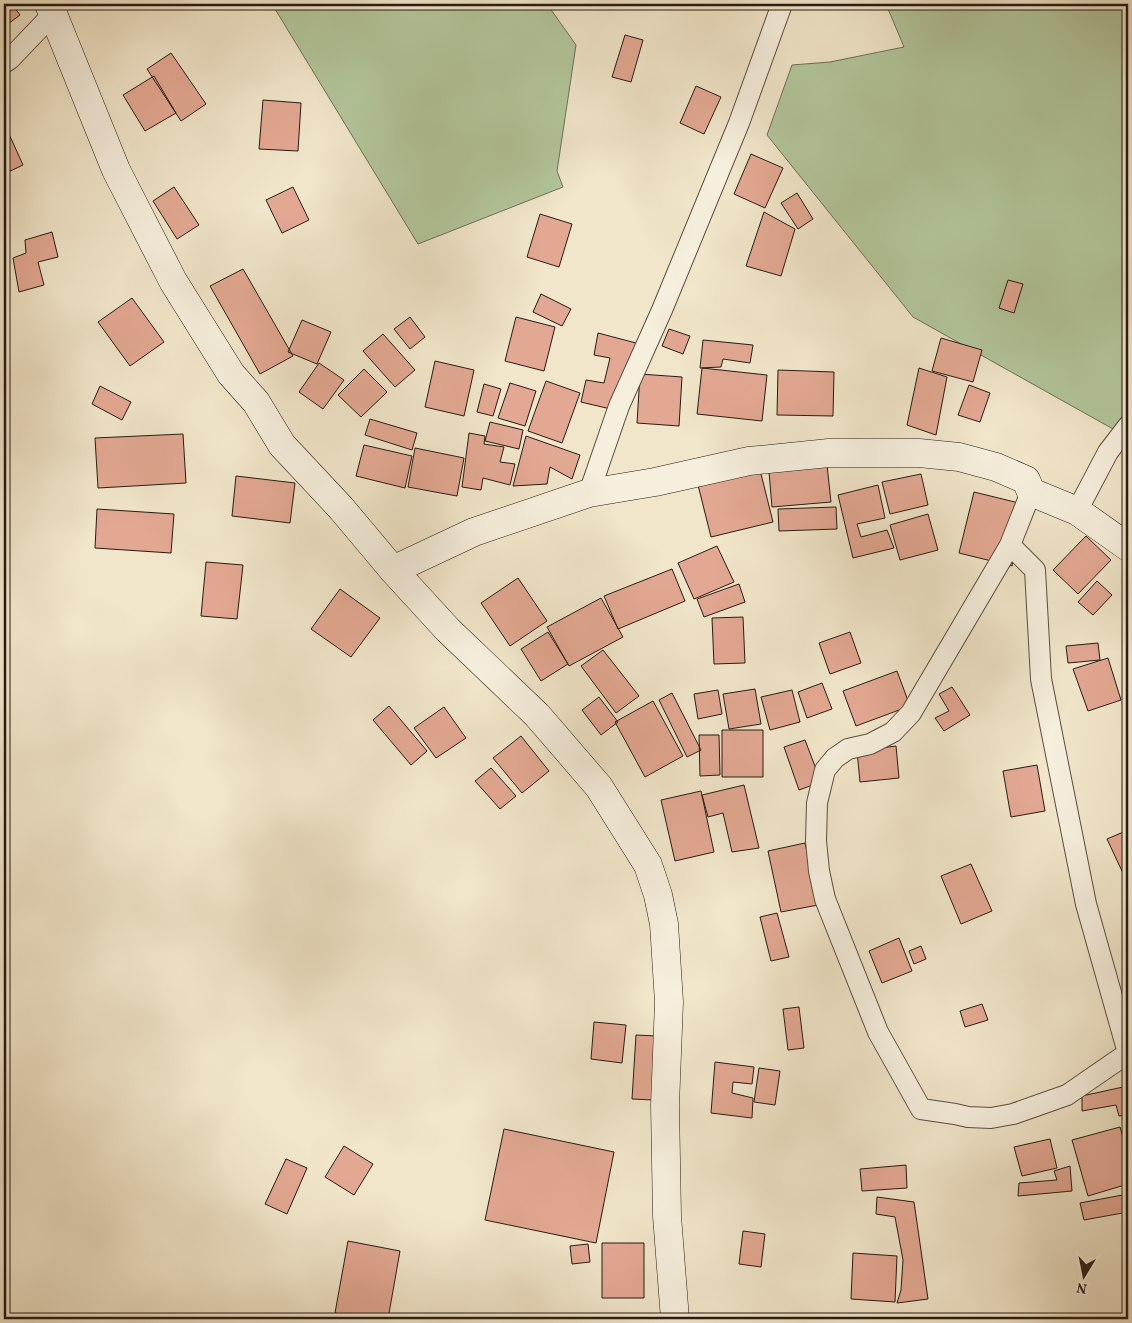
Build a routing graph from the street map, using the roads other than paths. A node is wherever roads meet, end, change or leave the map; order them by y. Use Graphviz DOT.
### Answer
graph roads {
  1 [pos="782,4"];
  2 [pos="50,9"];
  3 [pos="4,63"];
  4 [pos="1128,426"];
  5 [pos="1031,492"];
  6 [pos="589,493"];
  7 [pos="1076,511"];
  8 [pos="1010,545"];
  9 [pos="1128,547"];
  10 [pos="393,570"];
  11 [pos="1128,1053"];
  12 [pos="674,1319"];
  1 -- 6 [label="street"];
  2 -- 3 [label="street"];
  2 -- 10 [label="street"];
  4 -- 7 [label="street"];
  5 -- 6 [label="street"];
  5 -- 7 [label="street"];
  5 -- 8 [label="street"];
  6 -- 10 [label="street"];
  7 -- 9 [label="street"];
  8 -- 11 [label="street"];
  8 -- 11 [label="street"];
  10 -- 12 [label="street"];
}
